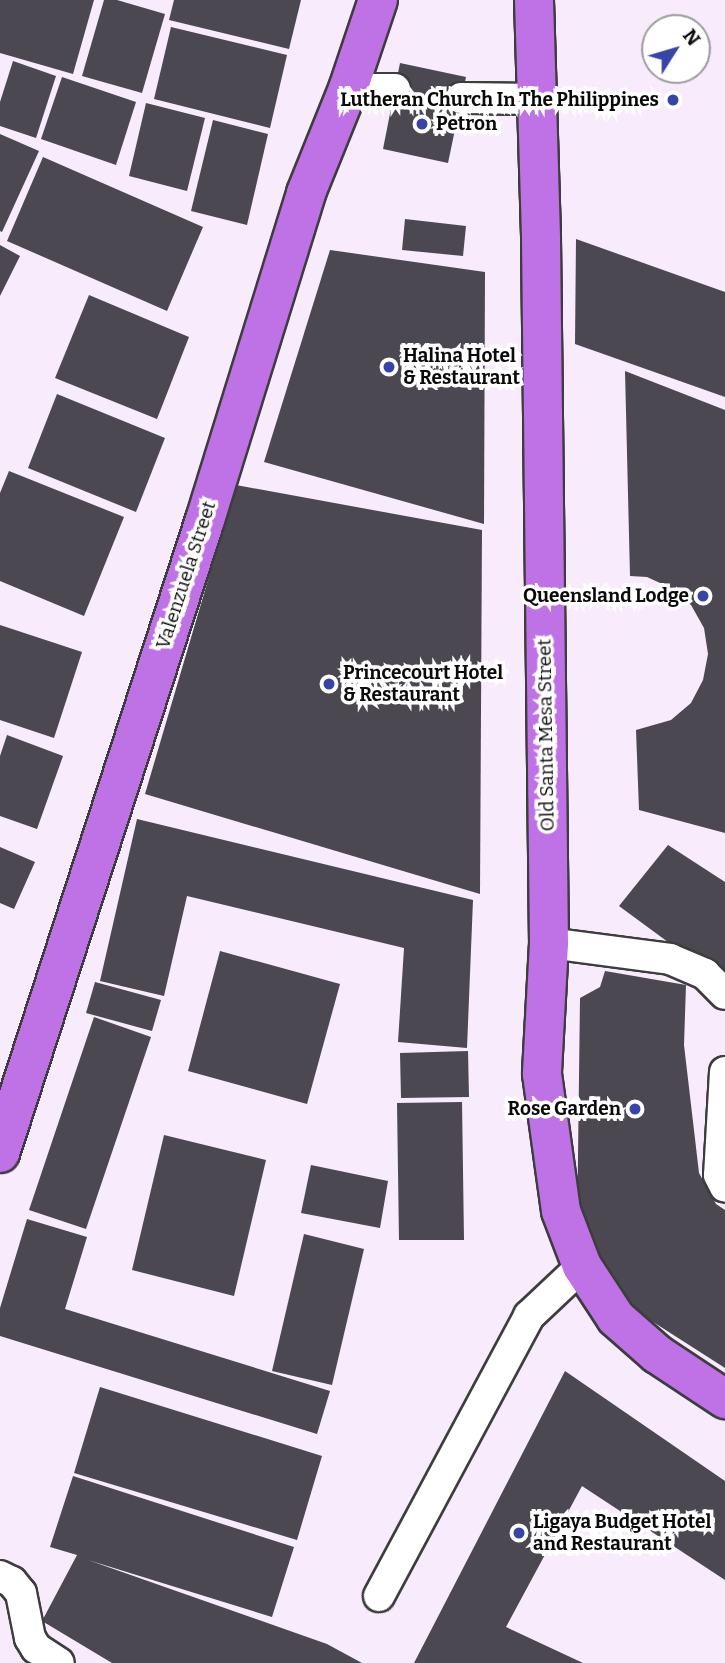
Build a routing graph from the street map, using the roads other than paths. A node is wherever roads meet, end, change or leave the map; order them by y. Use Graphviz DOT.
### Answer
graph roads {
  1 [pos="378,0"];
  2 [pos="534,0"];
  3 [pos="348,89"];
  4 [pos="395,89"];
  5 [pos="461,98"];
  6 [pos="537,99"];
  7 [pos="549,943"];
  8 [pos="725,994"];
  9 [pos="725,1072"];
  10 [pos="0,1153"];
  11 [pos="725,1187"];
  12 [pos="582,1266"];
  13 [pos="725,1399"];
  14 [pos="0,1576"];
  15 [pos="379,1596"];
  16 [pos="60,1663"];
  1 -- 3 [label="main road, Valenzuela Street"];
  2 -- 6 [label="main road, Old Santa Mesa Street"];
  3 -- 4 [label="lane"];
  3 -- 10 [label="main road, Valenzuela Street"];
  5 -- 6 [label="lane"];
  6 -- 7 [label="main road, Old Santa Mesa Street"];
  7 -- 8 [label="lane"];
  7 -- 12 [label="main road, Old Santa Mesa Street"];
  9 -- 11 [label="lane"];
  12 -- 13 [label="main road, Old Santa Mesa Street"];
  12 -- 15 [label="lane"];
  14 -- 16 [label="lane"];
}
